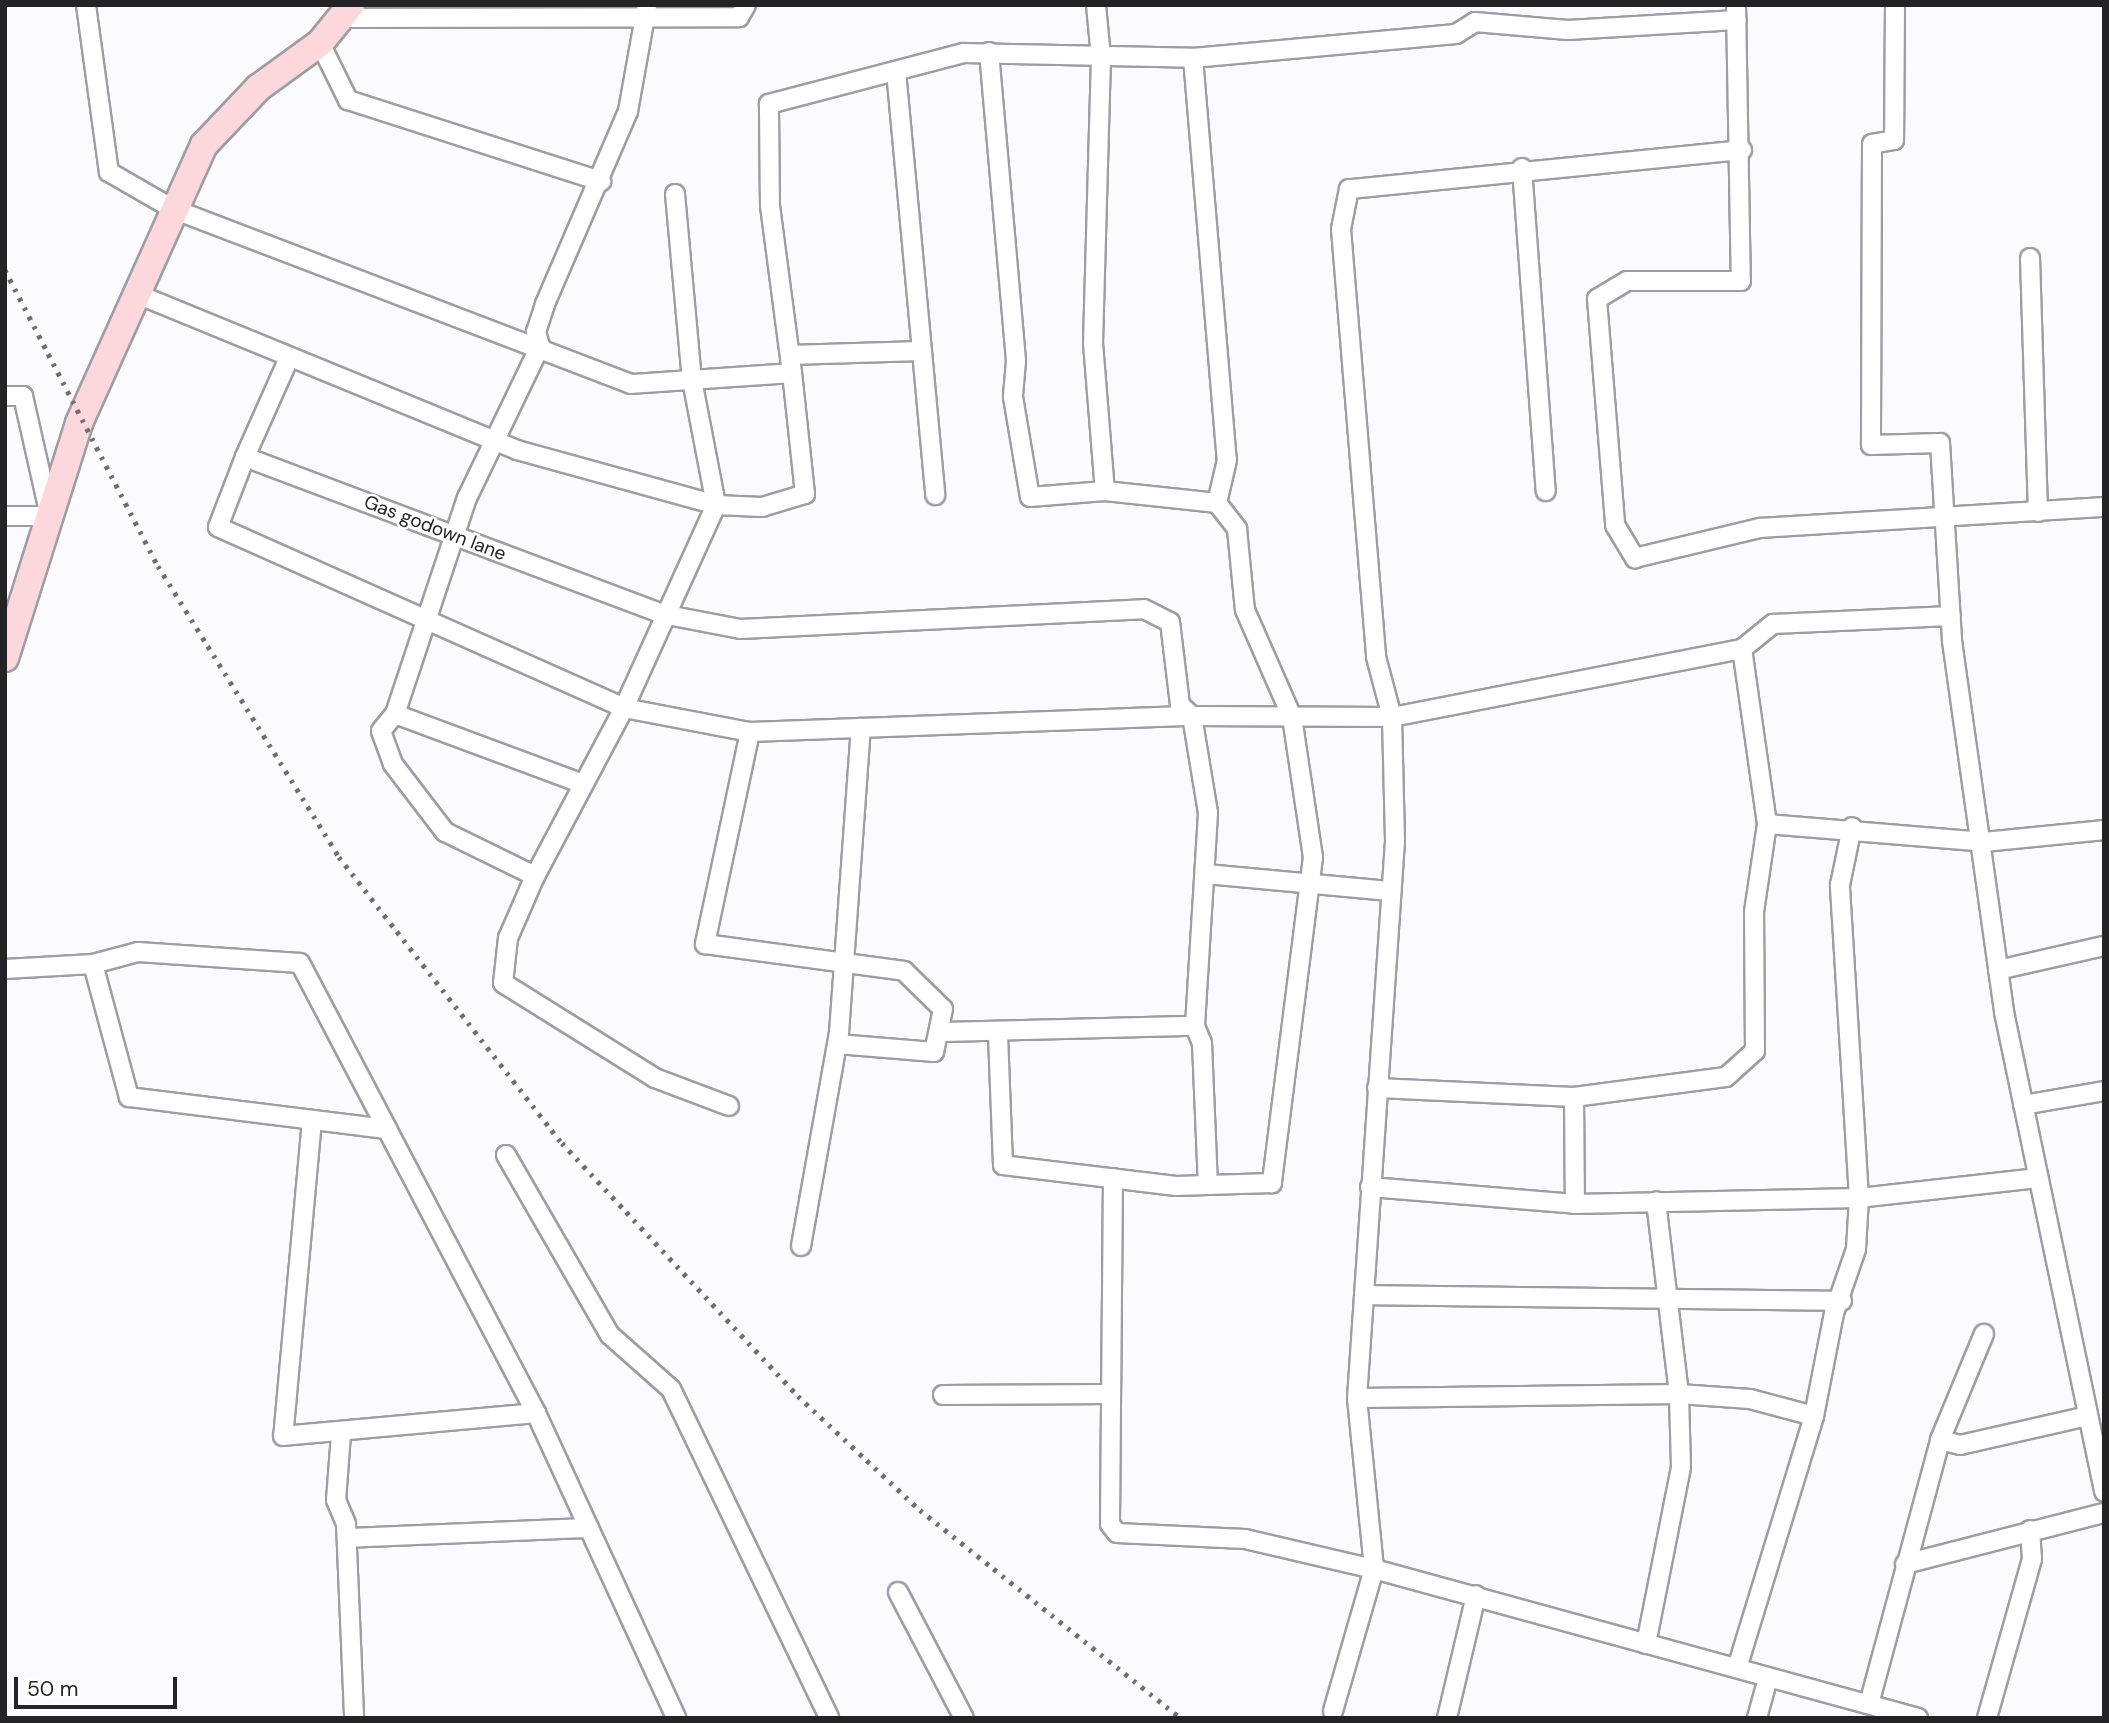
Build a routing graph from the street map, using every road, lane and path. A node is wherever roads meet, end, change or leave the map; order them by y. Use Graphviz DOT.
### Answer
graph roads {
  1 [pos="86,5"];
  2 [pos="746,5"];
  3 [pos="1096,5"];
  4 [pos="1895,5"];
  5 [pos="647,11"];
  6 [pos="348,12"];
  7 [pos="1736,13"];
  8 [pos="1475,14"];
  9 [pos="320,43"];
  10 [pos="989,52"];
  11 [pos="1101,57"];
  12 [pos="1194,58"];
  13 [pos="896,71"];
  14 [pos="1742,150"];
  15 [pos="1522,168"];
  16 [pos="601,181"];
  17 [pos="675,194"];
  18 [pos="173,209"];
  19 [pos="2030,258"];
  20 [pos="136,294"];
  21 [pos="540,346"];
  22 [pos="921,351"];
  23 [pos="790,355"];
  24 [pos="289,358"];
  25 [pos="792,373"];
  26 [pos="692,380"];
  27 [pos="5,396"];
  28 [pos="493,440"];
  29 [pos="245,457"];
  30 [pos="1105,491"];
  31 [pos="1546,491"];
  32 [pos="935,495"];
  33 [pos="1217,502"];
  34 [pos="716,505"];
  35 [pos="2104,507"];
  36 [pos="2038,512"];
  37 [pos="5,516"];
  38 [pos="50,516"];
  39 [pos="1945,518"];
  40 [pos="454,535"];
  41 [pos="662,614"];
  42 [pos="1951,615"];
  43 [pos="424,620"];
  44 [pos="7,645"];
  45 [pos="1742,649"];
  46 [pos="624,708"];
  47 [pos="394,714"];
  48 [pos="1192,716"];
  49 [pos="1293,717"];
  50 [pos="1392,717"];
  51 [pos="861,728"];
  52 [pos="750,732"];
  53 [pos="581,783"];
  54 [pos="1767,824"];
  55 [pos="1852,827"];
  56 [pos="2104,830"];
  57 [pos="1984,842"];
  58 [pos="1207,874"];
  59 [pos="535,876"];
  60 [pos="1309,885"];
  61 [pos="1391,891"];
  62 [pos="2104,946"];
  63 [pos="847,962"];
  64 [pos="93,964"];
  65 [pos="5,969"];
  66 [pos="1998,970"];
  67 [pos="1195,1026"];
  68 [pos="943,1032"];
  69 [pos="998,1033"];
  70 [pos="838,1044"];
  71 [pos="1377,1088"];
  72 [pos="2104,1091"];
  73 [pos="1574,1097"];
  74 [pos="2023,1105"];
  75 [pos="729,1106"];
  76 [pos="312,1120"];
  77 [pos="387,1129"];
  78 [pos="506,1155"];
  79 [pos="1113,1178"];
  80 [pos="2038,1178"];
  81 [pos="1209,1185"];
  82 [pos="1370,1187"];
  83 [pos="1859,1198"];
  84 [pos="1656,1200"];
  85 [pos="1575,1204"];
  86 [pos="801,1246"];
  87 [pos="1364,1295"];
  88 [pos="1842,1301"];
  89 [pos="1666,1302"];
  90 [pos="1984,1334"];
  91 [pos="1111,1394"];
  92 [pos="1679,1394"];
  93 [pos="943,1395"];
  94 [pos="1357,1398"];
  95 [pos="536,1413"];
  96 [pos="1814,1416"];
  97 [pos="2088,1416"];
  98 [pos="341,1434"];
  99 [pos="1941,1440"];
  100 [pos="2104,1492"];
  101 [pos="2104,1513"];
  102 [pos="589,1528"];
  103 [pos="2031,1530"];
  104 [pos="346,1538"];
  105 [pos="1905,1564"];
  106 [pos="1374,1569"];
  107 [pos="898,1592"];
  108 [pos="1476,1595"];
  109 [pos="1646,1644"];
  110 [pos="1737,1668"];
  111 [pos="1768,1678"];
  112 [pos="1869,1704"];
  113 [pos="1333,1711"];
  114 [pos="354,1718"];
  115 [pos="676,1718"];
  116 [pos="829,1718"];
  117 [pos="964,1718"];
  118 [pos="1447,1718"];
  119 [pos="1757,1718"];
  120 [pos="1918,1718"];
  121 [pos="1987,1718"];
  1 -- 18 [label="street"];
  2 -- 5 [label="street"];
  3 -- 11 [label="street"];
  4 -- 39 [label="street"];
  5 -- 6 [label="street"];
  5 -- 16 [label="street"];
  6 -- 9 [label="street"];
  7 -- 8 [label="street"];
  7 -- 14 [label="street"];
  8 -- 12 [label="street"];
  9 -- 16 [label="street"];
  9 -- 18 [label="street"];
  10 -- 11 [label="street"];
  10 -- 13 [label="street"];
  10 -- 30 [label="street"];
  11 -- 12 [label="street"];
  11 -- 30 [label="street"];
  12 -- 33 [label="street"];
  13 -- 22 [label="street"];
  13 -- 23 [label="street"];
  14 -- 15 [label="street"];
  14 -- 39 [label="street"];
  15 -- 31 [label="street"];
  15 -- 50 [label="street"];
  16 -- 21 [label="street"];
  17 -- 26 [label="street"];
  18 -- 20 [label="street"];
  18 -- 21 [label="street"];
  19 -- 36 [label="street"];
  20 -- 24 [label="street"];
  20 -- 38 [label="street"];
  21 -- 26 [label="street"];
  21 -- 28 [label="street"];
  22 -- 23 [label="street"];
  22 -- 32 [label="street"];
  23 -- 25 [label="street"];
  24 -- 28 [label="street"];
  24 -- 29 [label="street"];
  25 -- 26 [label="street"];
  25 -- 34 [label="street"];
  26 -- 34 [label="street"];
  27 -- 38 [label="street"];
  28 -- 34 [label="street"];
  28 -- 40 [label="street"];
  29 -- 40 [label="street, Gas godown lane"];
  29 -- 43 [label="street"];
  30 -- 33 [label="street"];
  33 -- 49 [label="street"];
  34 -- 41 [label="street"];
  35 -- 36 [label="street"];
  36 -- 39 [label="street"];
  37 -- 38 [label="street"];
  38 -- 44 [label="street"];
  39 -- 42 [label="street"];
  40 -- 41 [label="street, Gas godown lane"];
  40 -- 43 [label="street"];
  41 -- 46 [label="street"];
  41 -- 48 [label="street, Gas godown lane"];
  42 -- 45 [label="street"];
  42 -- 57 [label="street"];
  43 -- 46 [label="street"];
  43 -- 47 [label="street"];
  45 -- 50 [label="street"];
  45 -- 54 [label="street"];
  46 -- 52 [label="street"];
  46 -- 53 [label="street"];
  47 -- 53 [label="street"];
  47 -- 59 [label="street"];
  48 -- 49 [label="street"];
  48 -- 51 [label="street"];
  48 -- 58 [label="street"];
  49 -- 50 [label="street"];
  49 -- 60 [label="street"];
  50 -- 61 [label="street"];
  51 -- 52 [label="street"];
  51 -- 63 [label="street"];
  52 -- 63 [label="street"];
  53 -- 59 [label="street"];
  54 -- 55 [label="street"];
  54 -- 73 [label="street"];
  55 -- 57 [label="street"];
  55 -- 83 [label="street"];
  56 -- 57 [label="street"];
  57 -- 66 [label="street"];
  58 -- 60 [label="street"];
  58 -- 67 [label="street"];
  59 -- 75 [label="street"];
  60 -- 61 [label="street"];
  60 -- 81 [label="street"];
  61 -- 71 [label="street"];
  62 -- 66 [label="street"];
  63 -- 68 [label="street"];
  63 -- 70 [label="street"];
  64 -- 65 [label="street"];
  64 -- 76 [label="street"];
  64 -- 77 [label="street"];
  66 -- 74 [label="street"];
  67 -- 69 [label="street"];
  67 -- 81 [label="street"];
  68 -- 69 [label="street"];
  68 -- 70 [label="street"];
  69 -- 79 [label="street"];
  70 -- 86 [label="street"];
  71 -- 73 [label="street"];
  71 -- 82 [label="street"];
  72 -- 74 [label="street"];
  73 -- 85 [label="street"];
  74 -- 80 [label="street"];
  76 -- 77 [label="street"];
  76 -- 98 [label="street"];
  77 -- 95 [label="street"];
  78 -- 116 [label="street"];
  79 -- 81 [label="street"];
  79 -- 91 [label="street"];
  80 -- 83 [label="street"];
  80 -- 97 [label="street"];
  82 -- 85 [label="street"];
  82 -- 87 [label="street"];
  83 -- 84 [label="street"];
  83 -- 88 [label="street"];
  84 -- 85 [label="street"];
  84 -- 89 [label="street"];
  87 -- 89 [label="street"];
  87 -- 94 [label="street"];
  88 -- 89 [label="street"];
  88 -- 96 [label="street"];
  89 -- 92 [label="street"];
  90 -- 99 [label="street"];
  91 -- 93 [label="street"];
  91 -- 106 [label="street"];
  92 -- 94 [label="street"];
  92 -- 96 [label="street"];
  92 -- 109 [label="street"];
  94 -- 106 [label="street"];
  95 -- 98 [label="street"];
  95 -- 102 [label="street"];
  96 -- 110 [label="street"];
  97 -- 99 [label="street"];
  97 -- 100 [label="street"];
  98 -- 104 [label="street"];
  99 -- 105 [label="street"];
  101 -- 103 [label="street"];
  102 -- 104 [label="street"];
  102 -- 115 [label="street"];
  103 -- 105 [label="street"];
  103 -- 121 [label="street"];
  104 -- 114 [label="street"];
  105 -- 112 [label="street"];
  106 -- 108 [label="street"];
  106 -- 113 [label="street"];
  107 -- 117 [label="street"];
  108 -- 109 [label="street"];
  108 -- 118 [label="street"];
  109 -- 110 [label="street"];
  110 -- 111 [label="street"];
  111 -- 112 [label="street"];
  111 -- 119 [label="street"];
  112 -- 120 [label="street"];
}
